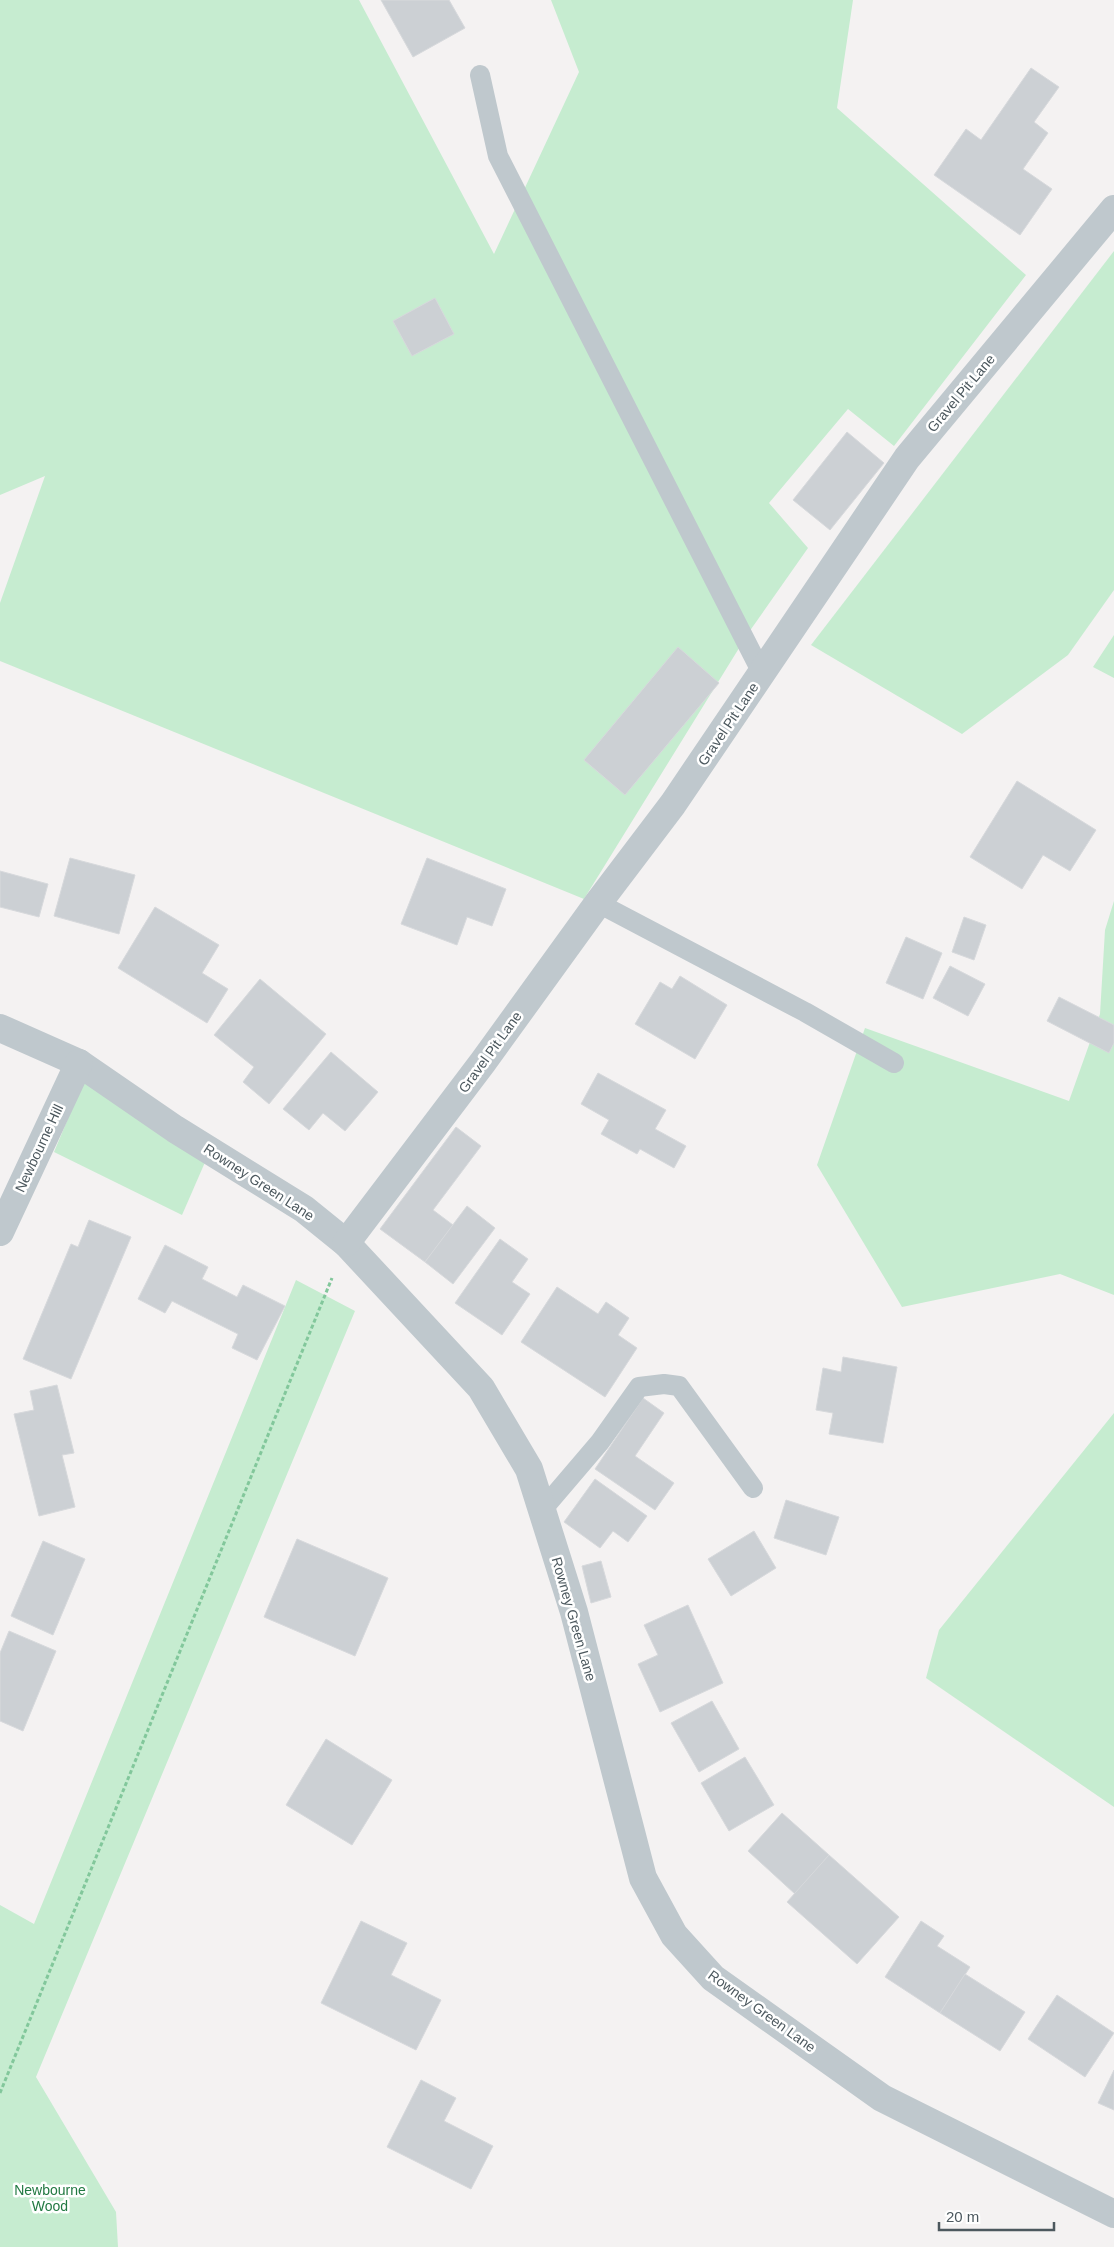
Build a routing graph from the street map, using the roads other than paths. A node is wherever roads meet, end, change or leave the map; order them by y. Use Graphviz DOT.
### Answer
graph roads {
  1 [pos="480,75"];
  2 [pos="1114,209"];
  3 [pos="762,672"];
  4 [pos="598,903"];
  5 [pos="0,1028"];
  6 [pos="79,1063"];
  7 [pos="894,1063"];
  8 [pos="0,1232"];
  9 [pos="346,1243"];
  10 [pos="753,1488"];
  11 [pos="542,1510"];
  12 [pos="1114,2214"];
  1 -- 3 [label="lane"];
  2 -- 3 [label="street, Gravel Pit Lane"];
  3 -- 4 [label="street, Gravel Pit Lane"];
  4 -- 7 [label="lane"];
  4 -- 9 [label="street, Gravel Pit Lane"];
  5 -- 6 [label="street, Rowney Green Lane"];
  6 -- 8 [label="street, Newbourne Hill"];
  6 -- 9 [label="street, Rowney Green Lane"];
  9 -- 11 [label="street, Rowney Green Lane"];
  10 -- 11 [label="lane"];
  11 -- 12 [label="street, Rowney Green Lane"];
}
